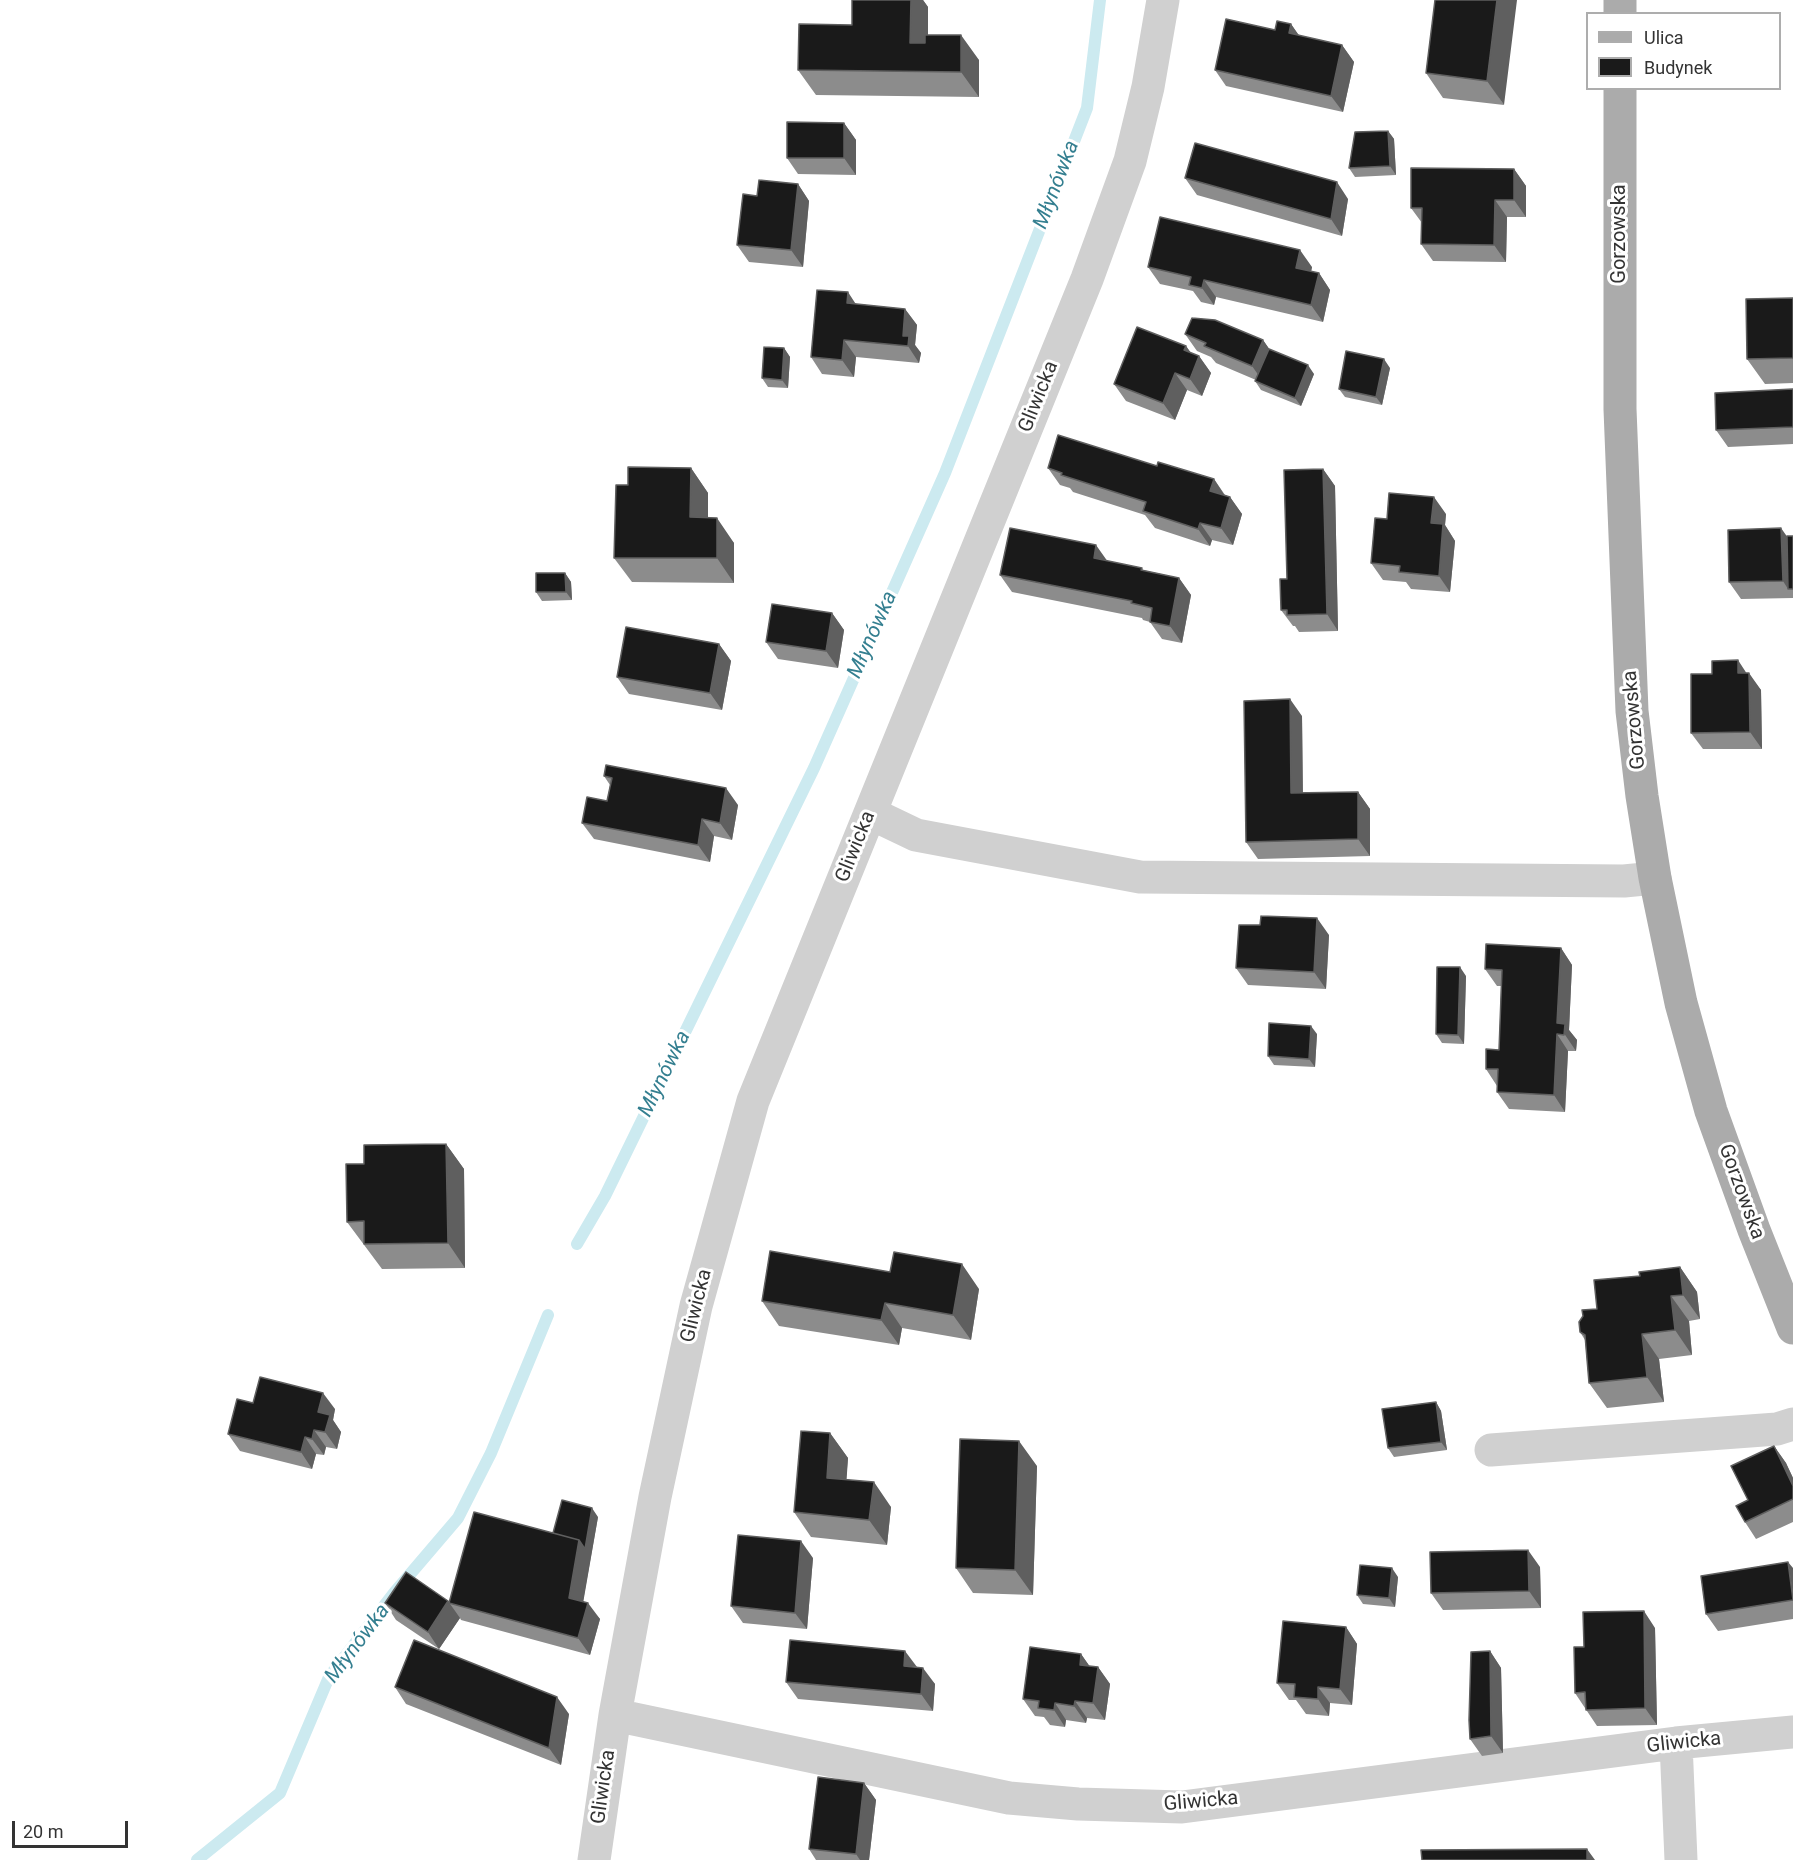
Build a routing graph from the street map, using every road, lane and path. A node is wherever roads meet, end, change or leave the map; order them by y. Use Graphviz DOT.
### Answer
graph roads {
  1 [pos="1162,0"];
  2 [pos="1620,90"];
  3 [pos="870,813"];
  4 [pos="1654,878"];
  5 [pos="1793,1328"];
  6 [pos="1793,1424"];
  7 [pos="1491,1450"];
  8 [pos="615,1715"];
  9 [pos="1793,1732"];
  10 [pos="1676,1743"];
  11 [pos="594,1860"];
  12 [pos="1681,1860"];
  1 -- 3 [label="street, Gliwicka"];
  2 -- 4 [label="main road, Gorzowska"];
  3 -- 4 [label="street"];
  3 -- 8 [label="street, Gliwicka"];
  4 -- 5 [label="main road, Gorzowska"];
  6 -- 7 [label="street"];
  8 -- 10 [label="street, Gliwicka"];
  8 -- 11 [label="street, Gliwicka"];
  9 -- 10 [label="street, Gliwicka"];
  10 -- 12 [label="street"];
}
